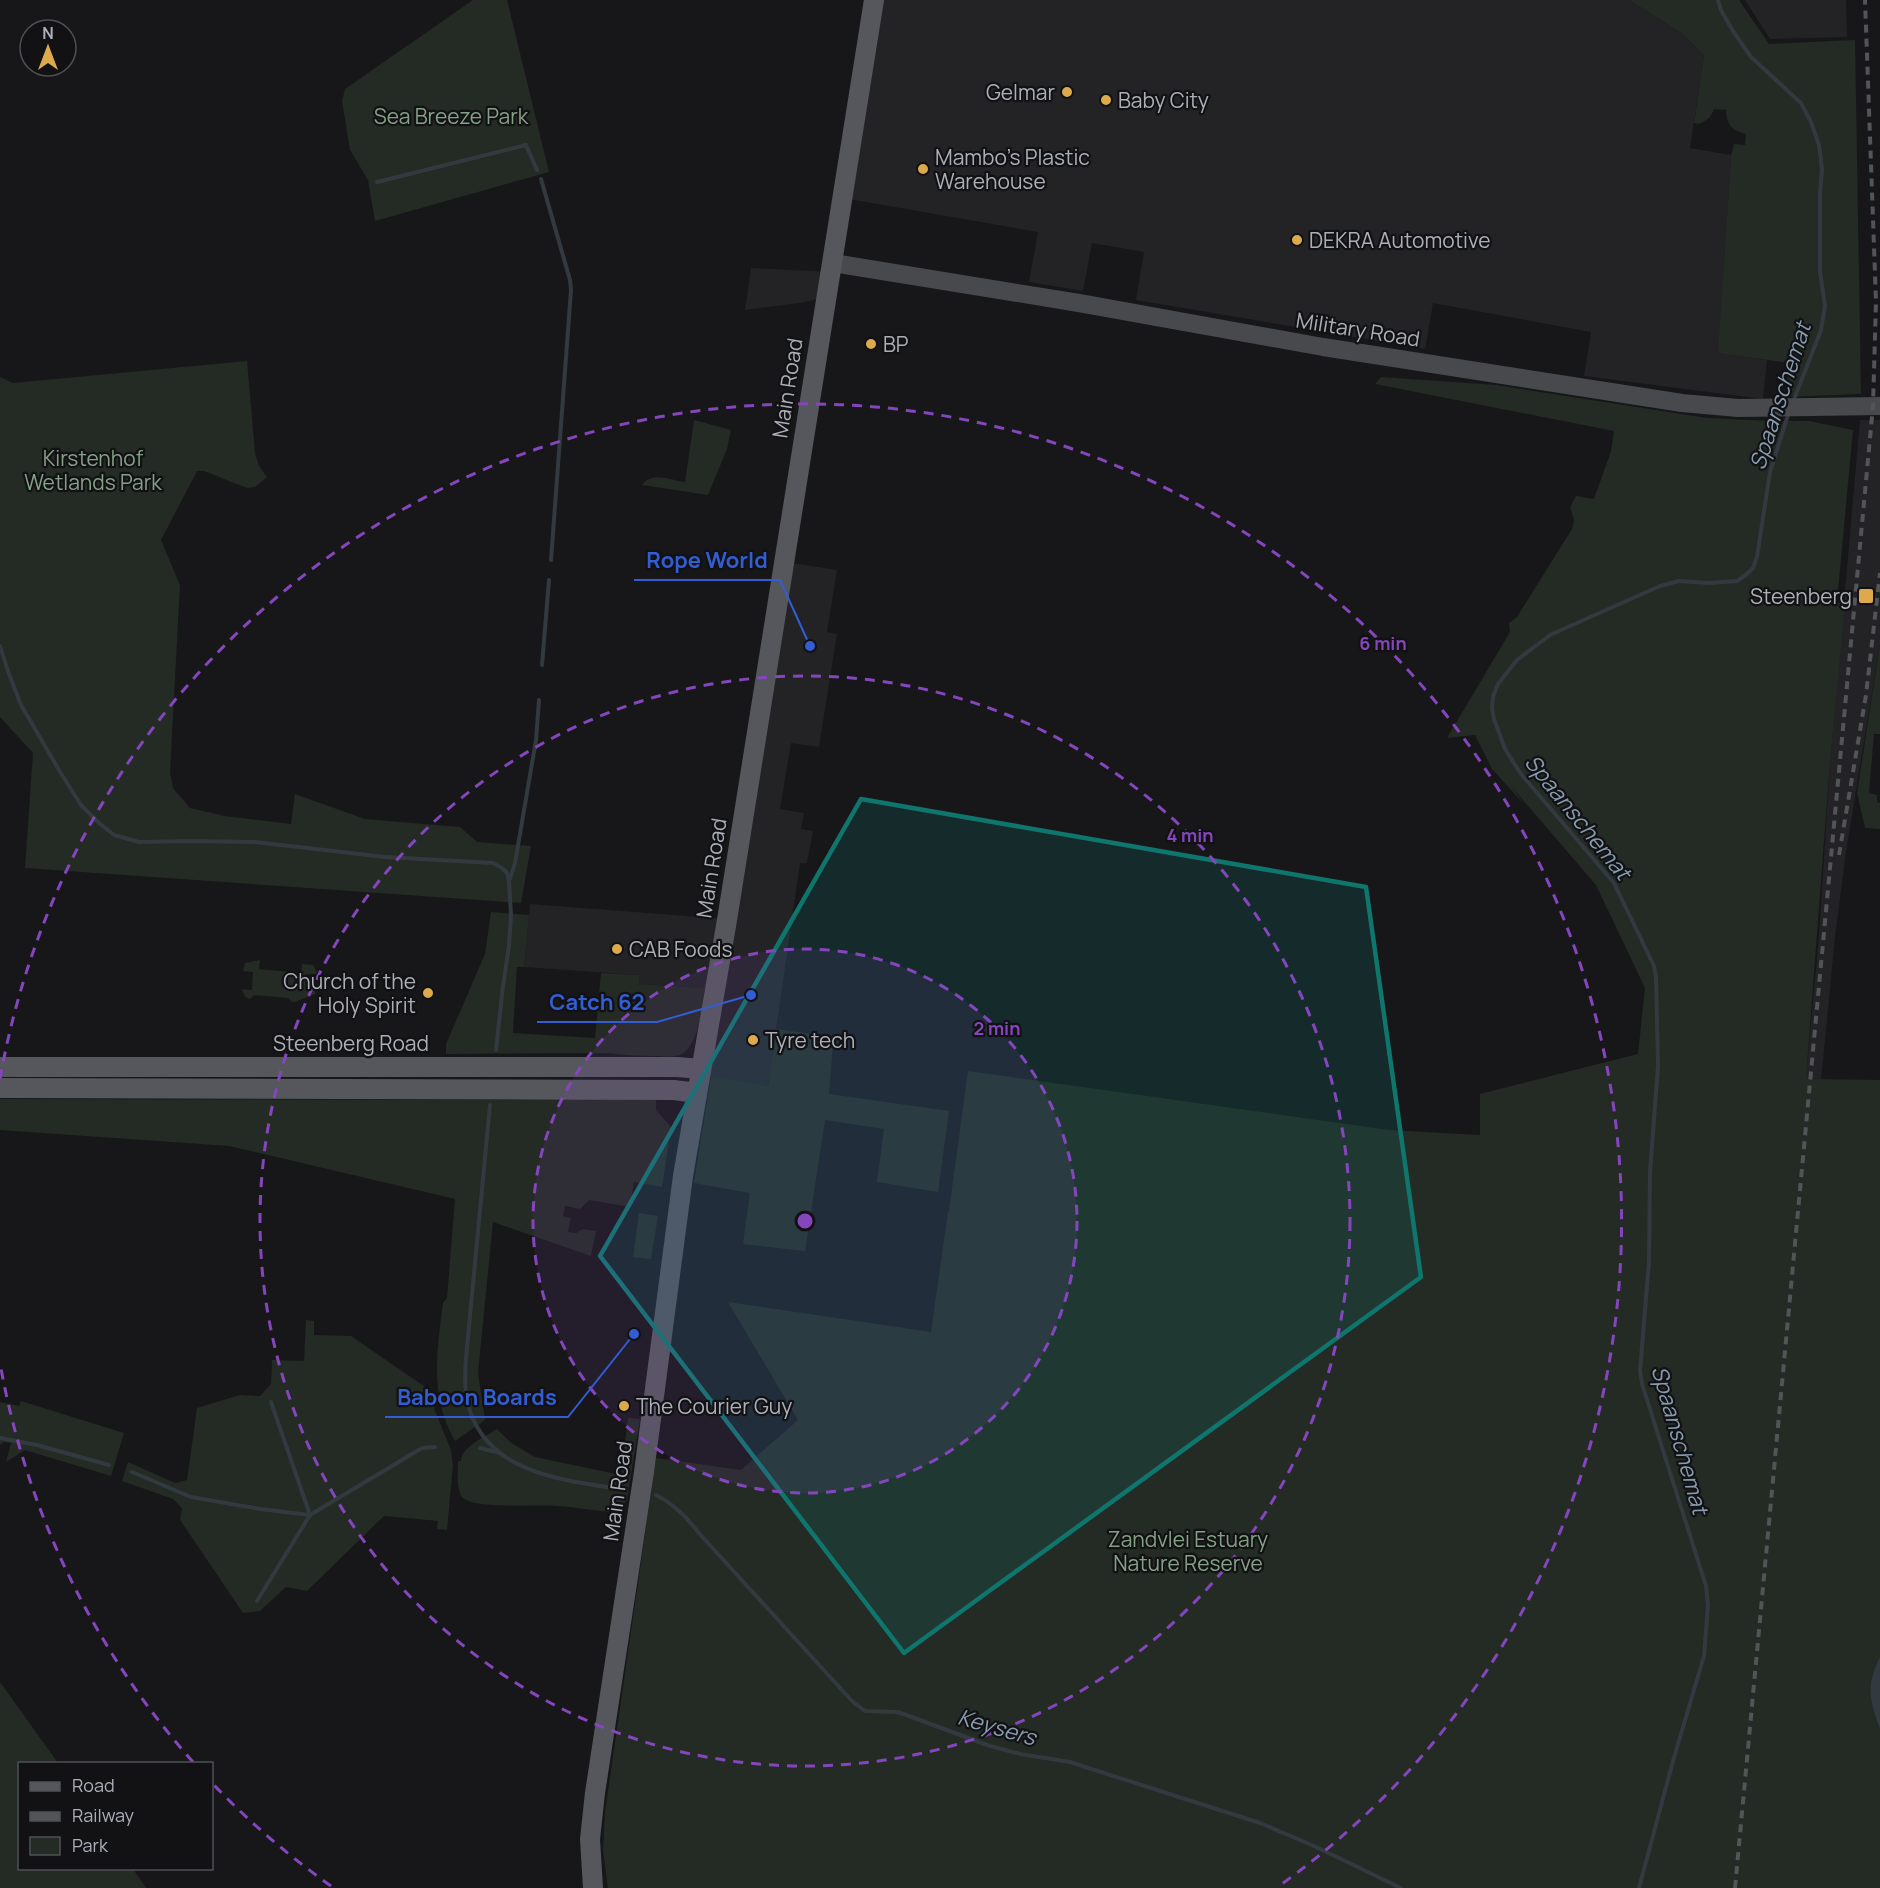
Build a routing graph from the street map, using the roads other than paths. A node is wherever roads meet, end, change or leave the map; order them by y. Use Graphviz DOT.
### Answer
graph roads {
  1 [pos="874,0"];
  2 [pos="833,263"];
  3 [pos="1880,406"];
  4 [pos="0,1067"];
  5 [pos="701,1069"];
  6 [pos="0,1088"];
  7 [pos="697,1093"];
  8 [pos="593,1888"];
  1 -- 2 [label="main road, Main Road"];
  2 -- 3 [label="main road, Military Road"];
  2 -- 5 [label="main road, Main Road"];
  4 -- 5 [label="main road, Steenberg Road"];
  5 -- 7 [label="main road, Main Road"];
  6 -- 7 [label="main road"];
  7 -- 8 [label="main road, Main Road"];
}
